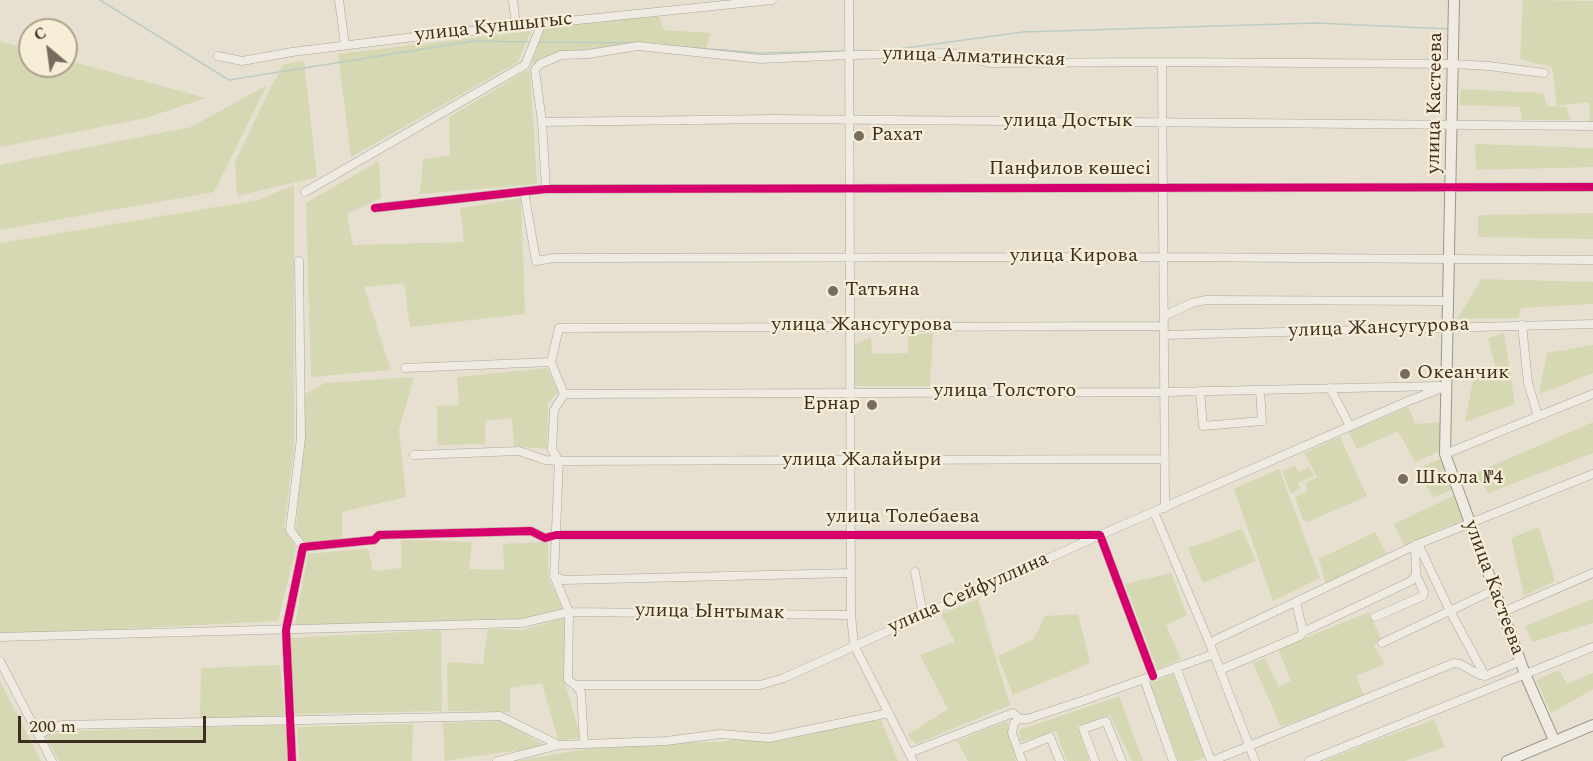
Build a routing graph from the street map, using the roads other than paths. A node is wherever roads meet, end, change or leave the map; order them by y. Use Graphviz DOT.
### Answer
graph roads {
  1 [pos="339,0"];
  2 [pos="513,0"];
  3 [pos="772,0"];
  4 [pos="849,0"];
  5 [pos="1454,0"];
  6 [pos="688,4"];
  7 [pos="542,23"];
  8 [pos="516,26"];
  9 [pos="345,45"];
  10 [pos="849,55"];
  11 [pos="218,56"];
  12 [pos="1162,62"];
  13 [pos="1453,64"];
  14 [pos="1544,73"];
  15 [pos="849,120"];
  16 [pos="542,122"];
  17 [pos="1162,123"];
  18 [pos="1452,124"];
  19 [pos="1593,126"];
  20 [pos="1163,186"];
  21 [pos="850,188"];
  22 [pos="1450,188"];
  23 [pos="1593,188"];
  24 [pos="546,189"];
  25 [pos="524,191"];
  26 [pos="305,192"];
  27 [pos="375,208"];
  28 [pos="1164,257"];
  29 [pos="850,258"];
  30 [pos="1449,259"];
  31 [pos="1593,260"];
  32 [pos="299,261"];
  33 [pos="1448,301"];
  34 [pos="1164,316"];
  35 [pos="1593,324"];
  36 [pos="1522,325"];
  37 [pos="850,326"];
  38 [pos="1164,326"];
  39 [pos="1448,326"];
  40 [pos="1164,335"];
  41 [pos="552,362"];
  42 [pos="405,368"];
  43 [pos="1447,386"];
  44 [pos="1330,388"];
  45 [pos="1260,390"];
  46 [pos="1200,391"];
  47 [pos="1165,392"];
  48 [pos="850,393"];
  49 [pos="564,394"];
  50 [pos="1593,394"];
  51 [pos="1538,416"];
  52 [pos="1350,426"];
  53 [pos="1445,454"];
  54 [pos="414,455"];
  55 [pos="1165,459"];
  56 [pos="559,461"];
  57 [pos="850,461"];
  58 [pos="1593,474"];
  59 [pos="1165,508"];
  60 [pos="1154,512"];
  61 [pos="1470,524"];
  62 [pos="556,535"];
  63 [pos="851,535"];
  64 [pos="1100,535"];
  65 [pos="1416,545"];
  66 [pos="303,547"];
  67 [pos="915,572"];
  68 [pos="851,573"];
  69 [pos="1593,573"];
  70 [pos="1416,575"];
  71 [pos="554,576"];
  72 [pos="1494,590"];
  73 [pos="1296,602"];
  74 [pos="1450,611"];
  75 [pos="569,612"];
  76 [pos="1503,612"];
  77 [pos="851,615"];
  78 [pos="923,615"];
  79 [pos="1375,617"];
  80 [pos="286,630"];
  81 [pos="1303,632"];
  82 [pos="0,637"];
  83 [pos="1382,643"];
  84 [pos="1210,644"];
  85 [pos="854,645"];
  86 [pos="1593,647"];
  87 [pos="1214,654"];
  88 [pos="0,661"];
  89 [pos="1521,661"];
  90 [pos="1176,667"];
  91 [pos="1220,670"];
  92 [pos="1525,674"];
  93 [pos="1153,676"];
  94 [pos="1485,676"];
  95 [pos="1144,679"];
  96 [pos="575,685"];
  97 [pos="889,713"];
  98 [pos="1020,718"];
  99 [pos="291,719"];
  100 [pos="1593,724"];
  101 [pos="39,734"];
  102 [pos="1554,740"];
  103 [pos="584,744"];
  104 [pos="559,746"];
  105 [pos="1249,746"];
  106 [pos="1018,750"];
  107 [pos="909,753"];
  108 [pos="52,761"];
  109 [pos="292,761"];
  110 [pos="496,761"];
  111 [pos="913,761"];
  112 [pos="1022,761"];
  113 [pos="1060,761"];
  114 [pos="1095,761"];
  115 [pos="1122,761"];
  116 [pos="1173,761"];
  117 [pos="1212,761"];
  118 [pos="1255,761"];
  119 [pos="1308,761"];
  120 [pos="1507,761"];
  1 -- 9 [label="street"];
  2 -- 8 [label="street"];
  3 -- 6 [label="street, улица Куншыгыс"];
  4 -- 10 [label="street, улица Толебаева"];
  5 -- 13 [label="street, улица Кастеева"];
  6 -- 7 [label="street, улица Куншыгыс"];
  7 -- 8 [label="street, улица Куншыгыс"];
  7 -- 26 [label="street"];
  8 -- 9 [label="street, улица Куншыгыс"];
  9 -- 11 [label="street, улица Куншыгыс"];
  10 -- 12 [label="street, улица Алматинская"];
  10 -- 15 [label="street, улица Толебаева"];
  10 -- 16 [label="street, улица Алматинская"];
  12 -- 13 [label="street, улица Алматинская"];
  12 -- 17 [label="street"];
  13 -- 14 [label="street, улица Алматинская"];
  13 -- 18 [label="street, улица Кастеева"];
  15 -- 16 [label="street, улица Достык"];
  15 -- 17 [label="street, улица Достык"];
  15 -- 21 [label="street, улица Толебаева"];
  16 -- 24 [label="street"];
  17 -- 18 [label="street, улица Достык"];
  17 -- 20 [label="street"];
  18 -- 19 [label="street, улица Достык"];
  18 -- 22 [label="street, улица Кастеева"];
  20 -- 21 [label="street, Панфилов көшесі"];
  20 -- 22 [label="street, Панфилов көшесі"];
  20 -- 28 [label="street"];
  21 -- 24 [label="street, Панфилов көшесі"];
  21 -- 29 [label="street, улица Толебаева"];
  22 -- 23 [label="street, Панфилов көшесі"];
  22 -- 30 [label="street, улица Кастеева"];
  24 -- 25 [label="street, Панфилов көшесі"];
  25 -- 27 [label="street, Панфилов көшесі"];
  25 -- 29 [label="street, улица Кирова"];
  28 -- 29 [label="street, улица Кирова"];
  28 -- 30 [label="street, улица Кирова"];
  28 -- 34 [label="street"];
  29 -- 37 [label="street, улица Толебаева"];
  30 -- 31 [label="street, улица Кирова"];
  30 -- 33 [label="street, улица Кастеева"];
  32 -- 66 [label="street"];
  33 -- 34 [label="street"];
  33 -- 39 [label="street, улица Кастеева"];
  34 -- 38 [label="street"];
  35 -- 36 [label="street, улица Жансугурова"];
  36 -- 39 [label="street, улица Жансугурова"];
  36 -- 51 [label="street"];
  37 -- 38 [label="street, улица Жансугурова"];
  37 -- 41 [label="street, улица Жансугурова"];
  37 -- 48 [label="street, улица Толебаева"];
  38 -- 40 [label="street"];
  39 -- 40 [label="street, улица Жансугурова"];
  39 -- 43 [label="street, улица Кастеева"];
  40 -- 47 [label="street"];
  41 -- 42 [label="street"];
  41 -- 49 [label="street"];
  43 -- 44 [label="street, улица Толстого"];
  43 -- 52 [label="street, улица Сейфуллина"];
  43 -- 53 [label="street, улица Кастеева"];
  44 -- 45 [label="street, улица Толстого"];
  44 -- 52 [label="street"];
  45 -- 46 [label="street, улица Толстого"];
  45 -- 46 [label="street"];
  46 -- 47 [label="street, улица Толстого"];
  47 -- 48 [label="street, улица Толстого"];
  47 -- 55 [label="street"];
  48 -- 49 [label="street, улица Толстого"];
  48 -- 57 [label="street, улица Толебаева"];
  49 -- 56 [label="street"];
  50 -- 51 [label="street"];
  51 -- 53 [label="street"];
  52 -- 59 [label="street, улица Сейфуллина"];
  53 -- 61 [label="street, улица Кастеева"];
  54 -- 56 [label="street, улица Жалайыри"];
  55 -- 57 [label="street, улица Жалайыри"];
  55 -- 59 [label="street"];
  56 -- 57 [label="street, улица Жалайыри"];
  56 -- 62 [label="street"];
  57 -- 63 [label="street, улица Толебаева"];
  58 -- 61 [label="street"];
  59 -- 60 [label="street, улица Сейфуллина"];
  60 -- 64 [label="street, улица Сейфуллина"];
  60 -- 84 [label="street"];
  61 -- 65 [label="street"];
  61 -- 72 [label="street, улица Кастеева"];
  62 -- 63 [label="street, улица Толебаева"];
  62 -- 66 [label="street, улица Толебаева"];
  62 -- 71 [label="street"];
  63 -- 64 [label="street, улица Толебаева"];
  63 -- 68 [label="street, улица Толебаева"];
  64 -- 78 [label="street, улица Сейфуллина"];
  64 -- 93 [label="street"];
  65 -- 70 [label="street"];
  65 -- 73 [label="street"];
  65 -- 74 [label="street"];
  66 -- 80 [label="street"];
  67 -- 78 [label="street"];
  68 -- 71 [label="street"];
  68 -- 77 [label="street, улица Толебаева"];
  69 -- 76 [label="street"];
  70 -- 79 [label="street"];
  70 -- 81 [label="street"];
  71 -- 75 [label="street"];
  72 -- 74 [label="street"];
  72 -- 76 [label="street, улица Кастеева"];
  73 -- 81 [label="street"];
  73 -- 84 [label="street"];
  74 -- 83 [label="street"];
  74 -- 94 [label="street"];
  75 -- 77 [label="street, улица Ынтымак"];
  75 -- 80 [label="street, улица Ынтымак"];
  75 -- 96 [label="street"];
  76 -- 89 [label="street, улица Кастеева"];
  77 -- 85 [label="street, улица Толебаева"];
  78 -- 85 [label="street, улица Сейфуллина"];
  80 -- 82 [label="street, улица Ынтымак"];
  80 -- 99 [label="street"];
  81 -- 91 [label="street"];
  84 -- 87 [label="street"];
  85 -- 96 [label="street, улица Сейфуллина"];
  85 -- 97 [label="street, улица Толебаева"];
  86 -- 92 [label="street"];
  87 -- 90 [label="street"];
  87 -- 91 [label="street"];
  88 -- 101 [label="street"];
  89 -- 92 [label="street, улица Кастеева"];
  89 -- 94 [label="street"];
  90 -- 93 [label="street"];
  90 -- 117 [label="street"];
  91 -- 105 [label="street"];
  92 -- 102 [label="street, улица Кастеева"];
  92 -- 119 [label="street"];
  93 -- 95 [label="street"];
  94 -- 105 [label="street"];
  95 -- 98 [label="street"];
  95 -- 116 [label="street"];
  96 -- 103 [label="street"];
  97 -- 103 [label="street"];
  97 -- 107 [label="street, улица Толебаева"];
  98 -- 106 [label="street"];
  98 -- 107 [label="street"];
  99 -- 101 [label="street"];
  99 -- 104 [label="street"];
  99 -- 109 [label="street"];
  100 -- 102 [label="street"];
  101 -- 108 [label="street"];
  102 -- 120 [label="street"];
  103 -- 104 [label="street"];
  104 -- 110 [label="street"];
  105 -- 117 [label="street"];
  105 -- 118 [label="street"];
  106 -- 112 [label="street"];
  106 -- 113 [label="street"];
  107 -- 111 [label="street, улица Толебаева"];
  114 -- 115 [label="street"];
}
